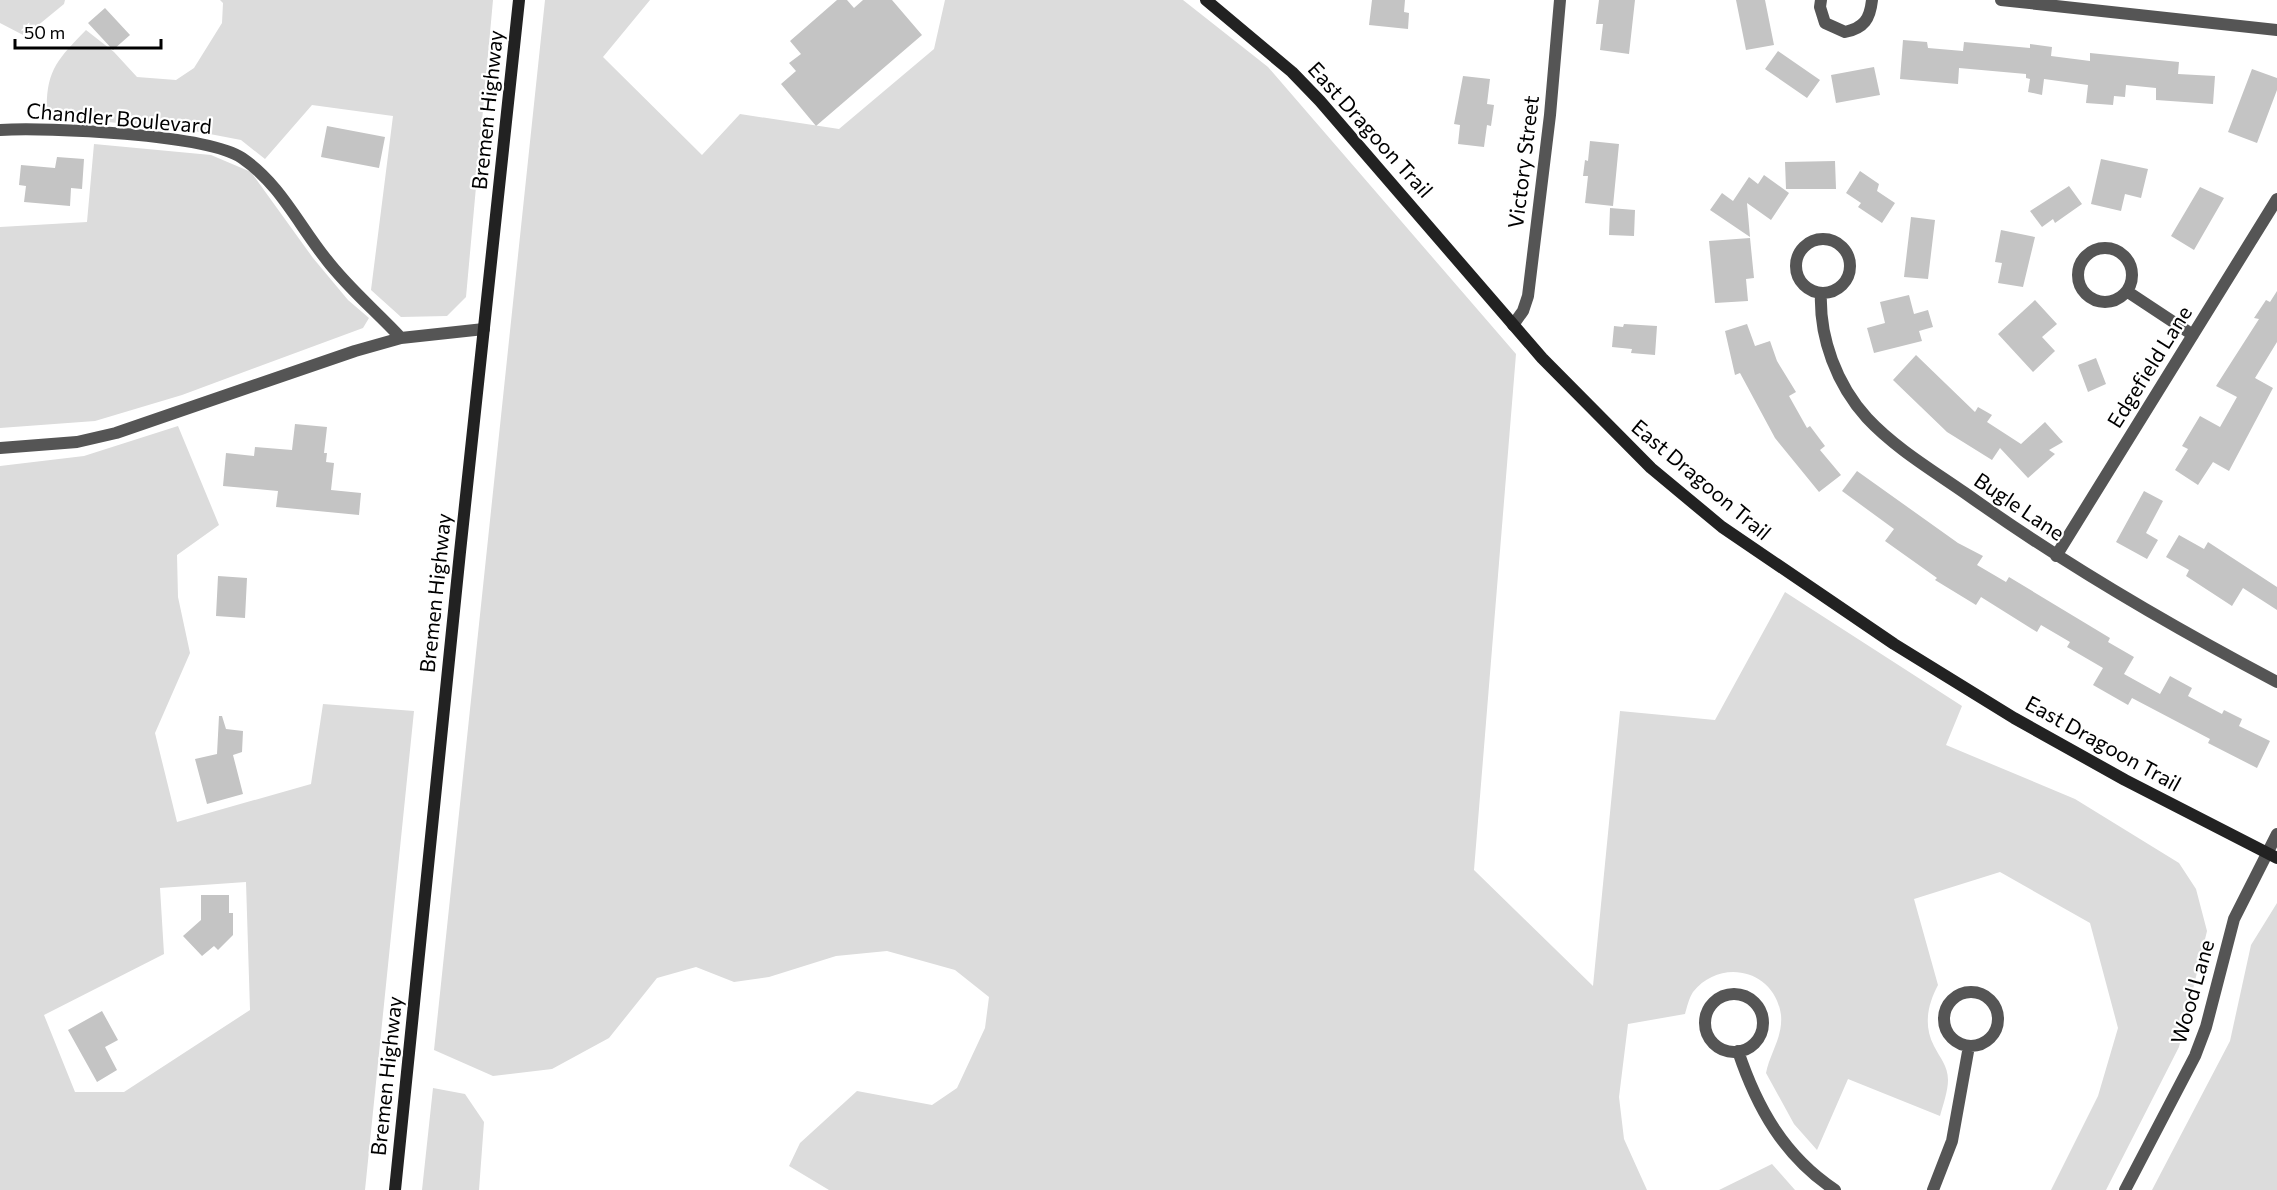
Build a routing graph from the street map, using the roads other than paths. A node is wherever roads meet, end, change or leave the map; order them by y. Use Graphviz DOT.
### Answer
graph roads {
  1 [pos="519,0"];
  2 [pos="1206,0"];
  3 [pos="1560,0"];
  4 [pos="1821,0"];
  5 [pos="1872,0"];
  6 [pos="2001,0"];
  7 [pos="2277,30"];
  8 [pos="0,130"];
  9 [pos="2277,199"];
  10 [pos="2128,292"];
  11 [pos="1821,293"];
  12 [pos="1513,325"];
  13 [pos="484,329"];
  14 [pos="2193,335"];
  15 [pos="401,338"];
  16 [pos="0,448"];
  17 [pos="2056,556"];
  18 [pos="2277,682"];
  19 [pos="2277,834"];
  20 [pos="2272,855"];
  21 [pos="1970,1046"];
  22 [pos="1738,1051"];
  23 [pos="395,1190"];
  24 [pos="1835,1190"];
  25 [pos="1933,1190"];
  26 [pos="2125,1190"];
  1 -- 13 [label="street, Bremen Highway"];
  2 -- 12 [label="street, East Dragoon Trail"];
  3 -- 12 [label="street, Victory Street"];
  4 -- 5 [label="street"];
  6 -- 7 [label="street"];
  8 -- 15 [label="street, Chandler Boulevard"];
  9 -- 14 [label="street, Edgefield Lane"];
  10 -- 10 [label="street"];
  10 -- 14 [label="street"];
  11 -- 11 [label="street"];
  11 -- 17 [label="street, Bugle Lane"];
  12 -- 20 [label="street, East Dragoon Trail"];
  13 -- 15 [label="street"];
  13 -- 23 [label="street, Bremen Highway"];
  14 -- 17 [label="street, Edgefield Lane"];
  15 -- 16 [label="street"];
  17 -- 18 [label="street, Bugle Lane"];
  19 -- 20 [label="street, Wood Lane"];
  20 -- 26 [label="street, Wood Lane"];
  21 -- 21 [label="street"];
  21 -- 25 [label="street"];
  22 -- 22 [label="street"];
  22 -- 24 [label="street"];
}
